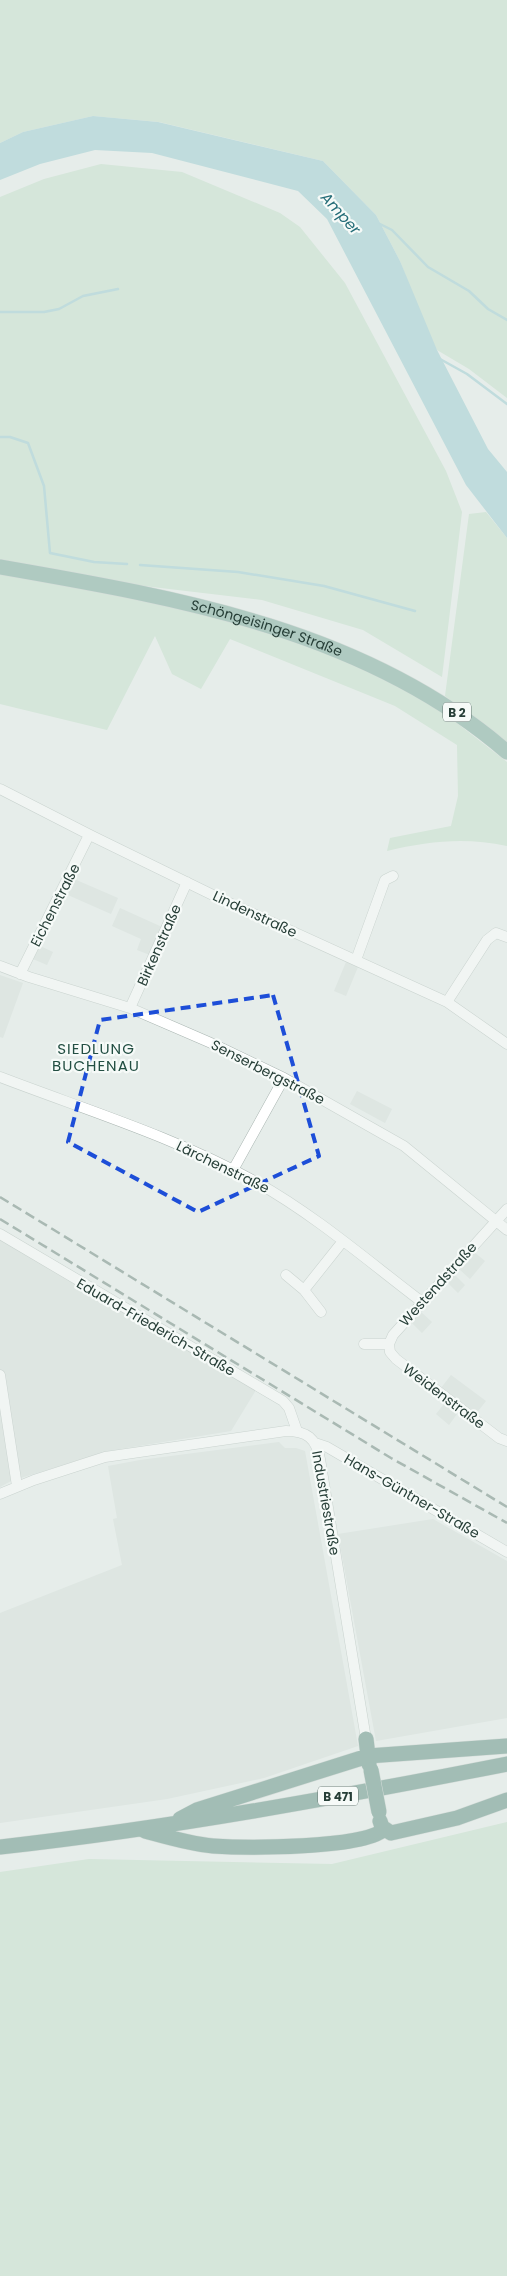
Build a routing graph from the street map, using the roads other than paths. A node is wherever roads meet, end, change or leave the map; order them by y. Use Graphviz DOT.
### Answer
graph roads {
  1 [pos="0,567"];
  2 [pos="507,752"];
  3 [pos="0,789"];
  4 [pos="90,835"];
  5 [pos="393,876"];
  6 [pos="187,882"];
  7 [pos="507,936"];
  8 [pos="356,960"];
  9 [pos="0,966"];
  10 [pos="20,974"];
  11 [pos="446,1002"];
  12 [pos="130,1008"];
  13 [pos="507,1044"];
  14 [pos="0,1077"];
  15 [pos="284,1078"];
  16 [pos="233,1170"];
  17 [pos="507,1209"];
  18 [pos="496,1220"];
  19 [pos="507,1230"];
  20 [pos="0,1234"];
  21 [pos="343,1241"];
  22 [pos="286,1275"];
  23 [pos="304,1290"];
  24 [pos="422,1302"];
  25 [pos="321,1312"];
  26 [pos="364,1344"];
  27 [pos="389,1344"];
  28 [pos="0,1375"];
  29 [pos="297,1431"];
  30 [pos="507,1441"];
  31 [pos="315,1443"];
  32 [pos="17,1486"];
  33 [pos="0,1494"];
  34 [pos="507,1552"];
  35 [pos="366,1739"];
  36 [pos="507,1746"];
  37 [pos="369,1763"];
  38 [pos="507,1764"];
  39 [pos="507,1800"];
  40 [pos="168,1826"];
  41 [pos="384,1829"];
  42 [pos="138,1830"];
  43 [pos="0,1847"];
  1 -- 2 [label="main road, Schöngeisinger Straße / B 2"];
  3 -- 4 [label="street, Lindenstraße"];
  4 -- 6 [label="street, Lindenstraße"];
  4 -- 10 [label="street, Eichenstraße"];
  5 -- 8 [label="street"];
  6 -- 8 [label="street, Lindenstraße"];
  6 -- 12 [label="street, Birkenstraße"];
  7 -- 11 [label="street"];
  8 -- 11 [label="street, Lindenstraße"];
  9 -- 10 [label="street, Senserbergstraße"];
  10 -- 12 [label="street, Senserbergstraße"];
  11 -- 13 [label="street, Lindenstraße"];
  12 -- 15 [label="street, Senserbergstraße"];
  14 -- 16 [label="street, Lärchenstraße"];
  15 -- 16 [label="street"];
  15 -- 18 [label="street, Senserbergstraße"];
  16 -- 21 [label="street, Lärchenstraße"];
  17 -- 18 [label="street, Westendstraße"];
  18 -- 19 [label="street, Senserbergstraße"];
  18 -- 24 [label="street, Westendstraße"];
  20 -- 29 [label="street, Eduard-Friederich-Straße"];
  21 -- 23 [label="street"];
  21 -- 24 [label="street, Lärchenstraße"];
  22 -- 23 [label="street"];
  23 -- 25 [label="street"];
  24 -- 27 [label="street, Westendstraße"];
  26 -- 27 [label="street"];
  27 -- 30 [label="street, Weidenstraße"];
  28 -- 32 [label="street"];
  29 -- 31 [label="street, Industriestraße"];
  29 -- 32 [label="street"];
  31 -- 34 [label="street, Hans-Güntner-Straße"];
  31 -- 35 [label="street, Industriestraße"];
  32 -- 33 [label="street"];
  35 -- 37 [label="highway"];
  36 -- 37 [label="highway"];
  37 -- 40 [label="highway"];
  37 -- 41 [label="highway, bridge"];
  38 -- 40 [label="highway, B 471"];
  39 -- 41 [label="highway"];
  40 -- 42 [label="highway, B 471"];
  41 -- 42 [label="highway"];
  42 -- 43 [label="highway, B 471"];
}
